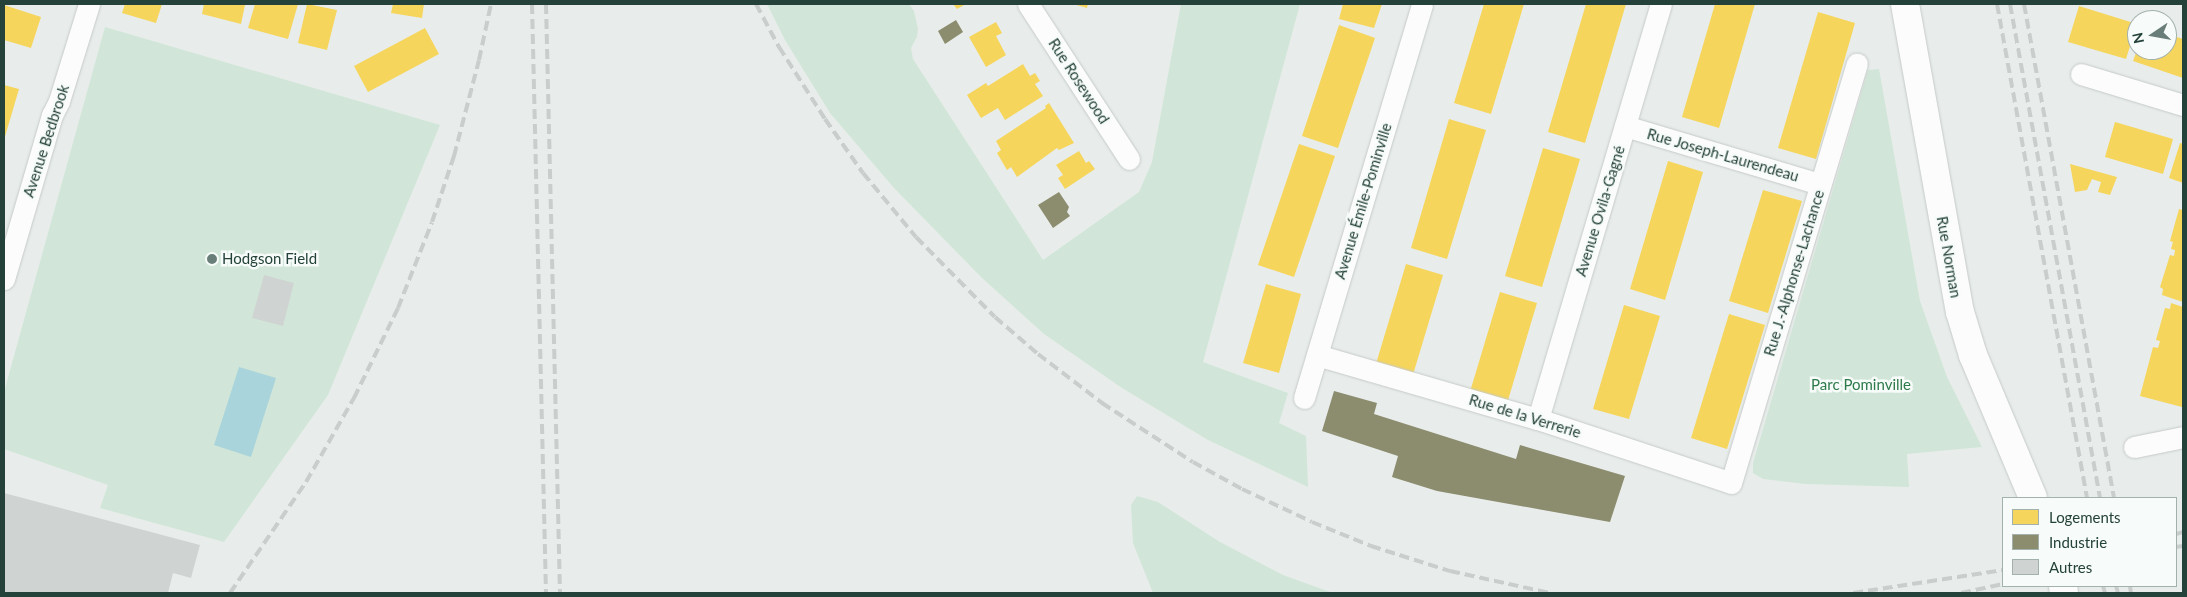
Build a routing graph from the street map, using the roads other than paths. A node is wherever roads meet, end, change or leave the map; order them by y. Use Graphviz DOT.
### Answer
graph roads {
  1 [pos="89,4"];
  2 [pos="1028,4"];
  3 [pos="1422,4"];
  4 [pos="1661,4"];
  5 [pos="1905,4"];
  6 [pos="1856,63"];
  7 [pos="2081,74"];
  8 [pos="2183,105"];
  9 [pos="1625,126"];
  10 [pos="1129,159"];
  11 [pos="1820,184"];
  12 [pos="4,279"];
  13 [pos="1317,355"];
  14 [pos="1304,398"];
  15 [pos="1538,419"];
  16 [pos="2183,437"];
  17 [pos="2134,447"];
  18 [pos="1731,483"];
  19 [pos="2033,497"];
  1 -- 12 [label="street, Avenue Bedbrook"];
  2 -- 10 [label="street, Rue Rosewood"];
  3 -- 13 [label="street, Avenue Émile-Pominville"];
  4 -- 9 [label="street, Avenue Ovila-Gagné"];
  5 -- 19 [label="street, Rue Norman"];
  6 -- 11 [label="street, Rue J.-Alphonse-Lachance"];
  7 -- 8 [label="street"];
  9 -- 11 [label="street, Rue Joseph-Laurendeau"];
  9 -- 15 [label="street, Avenue Ovila-Gagné"];
  11 -- 18 [label="street, Rue J.-Alphonse-Lachance"];
  13 -- 14 [label="street, Avenue Émile-Pominville"];
  13 -- 15 [label="street, Rue de la Verrerie"];
  15 -- 18 [label="street, Rue de la Verrerie"];
  16 -- 17 [label="street"];
}
